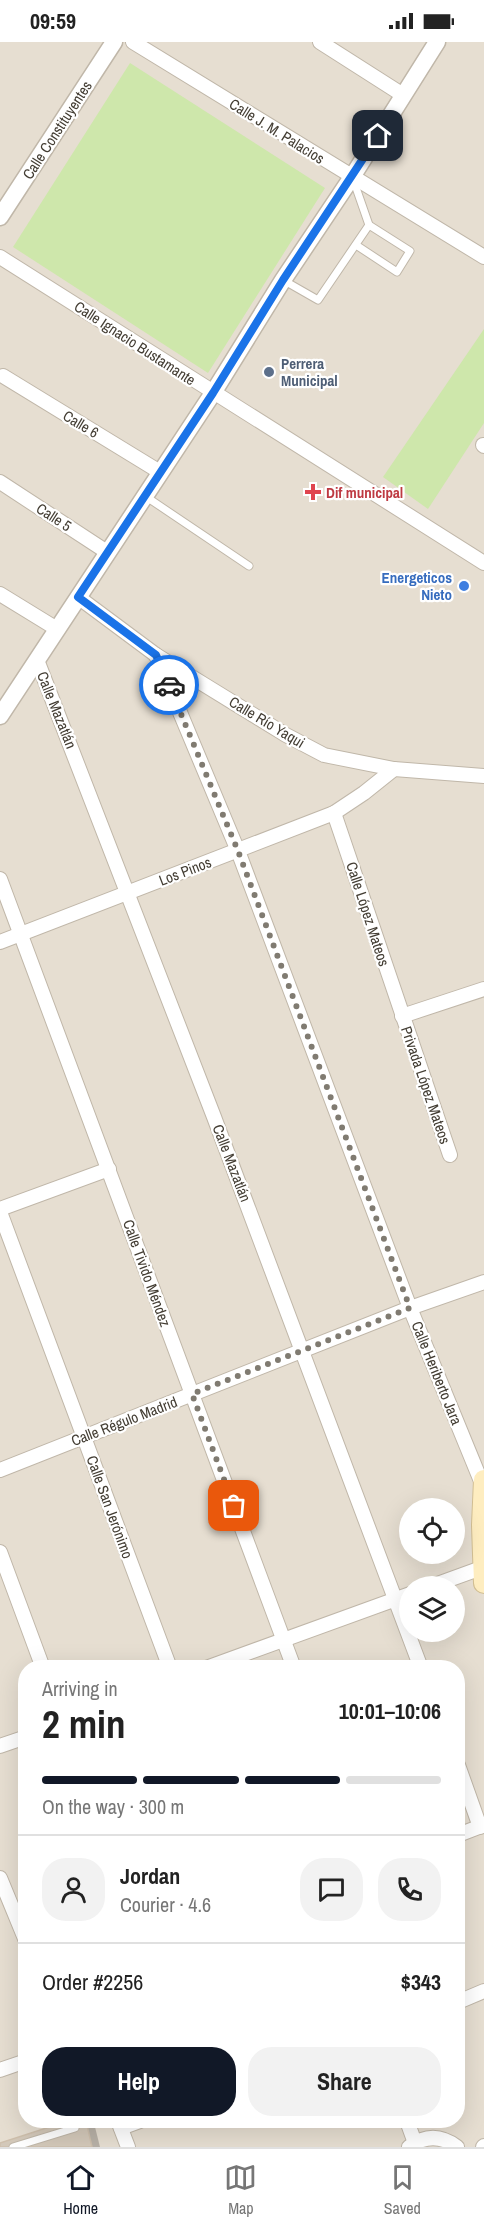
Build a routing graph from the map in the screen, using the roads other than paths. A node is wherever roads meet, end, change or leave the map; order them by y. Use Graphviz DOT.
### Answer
graph roads {
  1 [pos="114,42"];
  2 [pos="132,42"];
  3 [pos="320,42"];
  4 [pos="437,42"];
  5 [pos="403,95"];
  6 [pos="352,177"];
  7 [pos="0,217"];
  8 [pos="369,225"];
  9 [pos="356,245"];
  10 [pos="0,257"];
  11 [pos="484,257"];
  12 [pos="283,280"];
  13 [pos="3,376"];
  14 [pos="213,393"];
  15 [pos="160,472"];
  16 [pos="0,482"];
  17 [pos="145,496"];
  18 [pos="107,552"];
  19 [pos="484,563"];
  20 [pos="249,566"];
  21 [pos="0,594"];
  22 [pos="78,597"];
  23 [pos="57,629"];
  24 [pos="156,655"];
  25 [pos="37,660"];
  26 [pos="2,710"];
  27 [pos="394,769"];
  28 [pos="484,777"];
  29 [pos="334,813"];
  30 [pos="238,851"];
  31 [pos="0,879"];
  32 [pos="128,892"];
  33 [pos="20,935"];
  34 [pos="0,942"];
  35 [pos="484,989"];
  36 [pos="402,1016"];
  37 [pos="450,1155"];
  38 [pos="109,1169"];
  39 [pos="0,1211"];
  40 [pos="484,1282"];
  41 [pos="410,1308"];
  42 [pos="303,1351"];
  43 [pos="192,1394"];
  44 [pos="84,1436"];
  45 [pos="0,1470"];
  46 [pos="484,1480"];
  47 [pos="483,1486"];
  48 [pos="0,1552"];
  49 [pos="484,1573"];
  50 [pos="465,1578"];
  51 [pos="399,1598"];
  52 [pos="396,1599"];
  53 [pos="283,1639"];
  54 [pos="40,1660"];
  55 [pos="167,1660"];
  56 [pos="227,1660"];
  57 [pos="291,1660"];
  58 [pos="418,1660"];
  59 [pos="18,1740"];
  60 [pos="0,1746"];
  61 [pos="465,1783"];
  62 [pos="482,1826"];
  63 [pos="465,1832"];
  64 [pos="0,1878"];
  65 [pos="18,1922"];
  66 [pos="484,1992"];
  67 [pos="465,1999"];
  68 [pos="18,2064"];
  69 [pos="0,2070"];
  70 [pos="75,2128"];
  71 [pos="121,2128"];
  72 [pos="408,2128"];
  73 [pos="412,2145"];
  74 [pos="13,2147"];
  75 [pos="128,2147"];
  76 [pos="457,2147"];
  1 -- 7 [label="street, Calle Constituyentes"];
  2 -- 6 [label="street, Calle J. M. Palacios"];
  3 -- 5 [label="street"];
  4 -- 5 [label="street"];
  5 -- 6 [label="street"];
  6 -- 8 [label="lane"];
  6 -- 11 [label="street, Calle J. M. Palacios"];
  6 -- 12 [label="street"];
  8 -- 9 [label="lane"];
  8 -- 9 [label="lane"];
  9 -- 12 [label="lane"];
  10 -- 14 [label="street, Calle Ignacio Bustamante"];
  12 -- 14 [label="street"];
  13 -- 15 [label="street, Calle 6"];
  14 -- 15 [label="street"];
  14 -- 19 [label="street, Calle Ignacio Bustamante"];
  15 -- 17 [label="street"];
  16 -- 18 [label="street, Calle 5"];
  17 -- 18 [label="street"];
  17 -- 20 [label="lane"];
  18 -- 22 [label="street"];
  21 -- 23 [label="street"];
  22 -- 23 [label="street"];
  22 -- 24 [label="street, Calle Río Yaqui"];
  23 -- 25 [label="street"];
  24 -- 27 [label="street, Calle Río Yaqui"];
  24 -- 30 [label="street, Calle Heriberto Jara"];
  25 -- 26 [label="street"];
  25 -- 32 [label="street, Calle Mazatlán"];
  27 -- 28 [label="street, Calle Río Yaqui"];
  27 -- 29 [label="street, Los Pinos"];
  29 -- 30 [label="street, Los Pinos"];
  29 -- 36 [label="street, Calle López Mateos"];
  30 -- 32 [label="street, Los Pinos"];
  30 -- 41 [label="street, Calle Heriberto Jara"];
  31 -- 33 [label="street, Calle Tivido Méndez"];
  32 -- 33 [label="street, Los Pinos"];
  32 -- 42 [label="street, Calle Mazatlán"];
  33 -- 34 [label="street, Los Pinos"];
  33 -- 38 [label="street, Calle Tivido Méndez"];
  35 -- 36 [label="street"];
  36 -- 37 [label="street, Privada López Mateos"];
  38 -- 39 [label="street"];
  38 -- 43 [label="street, Calle Tivido Méndez"];
  39 -- 44 [label="street, Calle San Jerónimo"];
  40 -- 41 [label="street, Calle Régulo Madrid"];
  41 -- 42 [label="street, Calle Régulo Madrid"];
  41 -- 47 [label="street, Calle Heriberto Jara"];
  42 -- 43 [label="street, Calle Régulo Madrid"];
  42 -- 52 [label="street, Calle Mazatlán"];
  43 -- 44 [label="street, Calle Régulo Madrid"];
  43 -- 53 [label="street, Calle Tivido Méndez"];
  44 -- 45 [label="street, Calle Régulo Madrid"];
  44 -- 55 [label="street, Calle San Jerónimo"];
  46 -- 47 [label="main road"];
  47 -- 49 [label="main road"];
  48 -- 54 [label="street"];
  49 -- 50 [label="street"];
  51 -- 52 [label="street"];
  52 -- 53 [label="street"];
  52 -- 58 [label="street, Calle Mazatlán"];
  53 -- 56 [label="street"];
  53 -- 57 [label="street, Calle Tivido Méndez"];
  59 -- 60 [label="street"];
  61 -- 62 [label="street"];
  62 -- 63 [label="street"];
  64 -- 65 [label="street"];
  66 -- 67 [label="street"];
  68 -- 69 [label="street"];
  70 -- 74 [label="lane"];
  71 -- 75 [label="street"];
  72 -- 73 [label="street"];
  73 -- 76 [label="street"];
}
